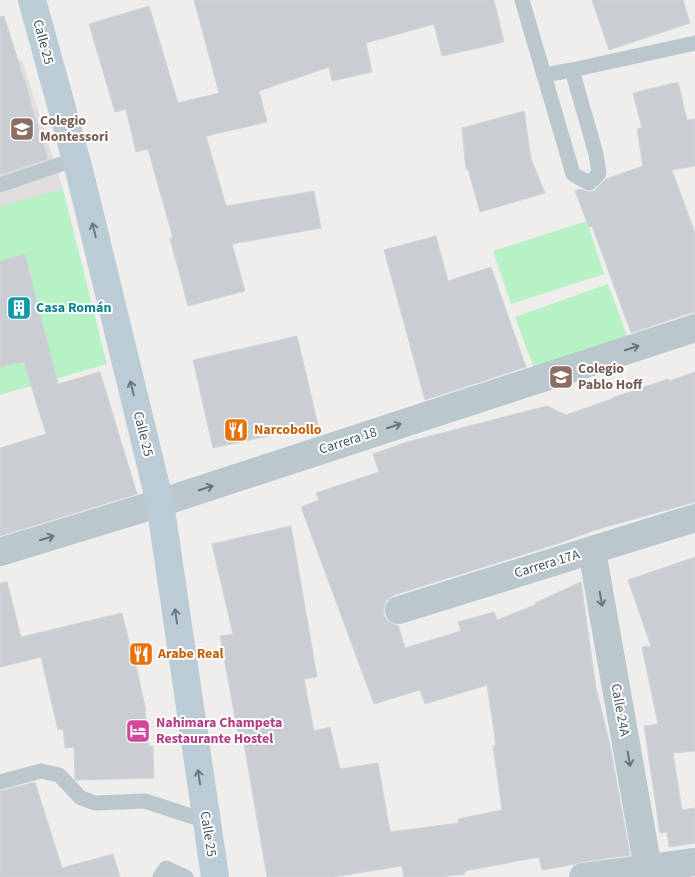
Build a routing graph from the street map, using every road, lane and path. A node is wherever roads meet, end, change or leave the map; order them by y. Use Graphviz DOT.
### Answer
graph roads {
  1 [pos="32,0"];
  2 [pos="522,0"];
  3 [pos="695,43"];
  4 [pos="572,70"];
  5 [pos="544,75"];
  6 [pos="76,159"];
  7 [pos="0,185"];
  8 [pos="695,328"];
  9 [pos="160,503"];
  10 [pos="695,518"];
  11 [pos="592,550"];
  12 [pos="0,552"];
  13 [pos="400,610"];
  14 [pos="0,782"];
  15 [pos="206,821"];
  16 [pos="695,862"];
  17 [pos="648,869"];
  18 [pos="160,877"];
  19 [pos="186,877"];
  20 [pos="215,877"];
  21 [pos="583,877"];
  1 -- 6 [label="main road, Calle 25"];
  2 -- 5 [label="lane"];
  3 -- 4 [label="lane"];
  4 -- 5 [label="lane"];
  4 -- 5 [label="lane"];
  6 -- 7 [label="lane"];
  9 -- 6 [label="main road, Calle 25, one-way"];
  9 -- 8 [label="street, Carrera 18, one-way"];
  12 -- 9 [label="street, Carrera 18, one-way"];
  15 -- 9 [label="main road, Calle 25, one-way"];
  10 -- 11 [label="street, Carrera 17A"];
  11 -- 13 [label="street, Carrera 17A"];
  11 -- 17 [label="street, Calle 24A, one-way"];
  14 -- 15 [label="lane"];
  15 -- 20 [label="main road, Calle 25"];
  16 -- 17 [label="street"];
  17 -- 21 [label="street"];
  18 -- 19 [label="lane"];
}
